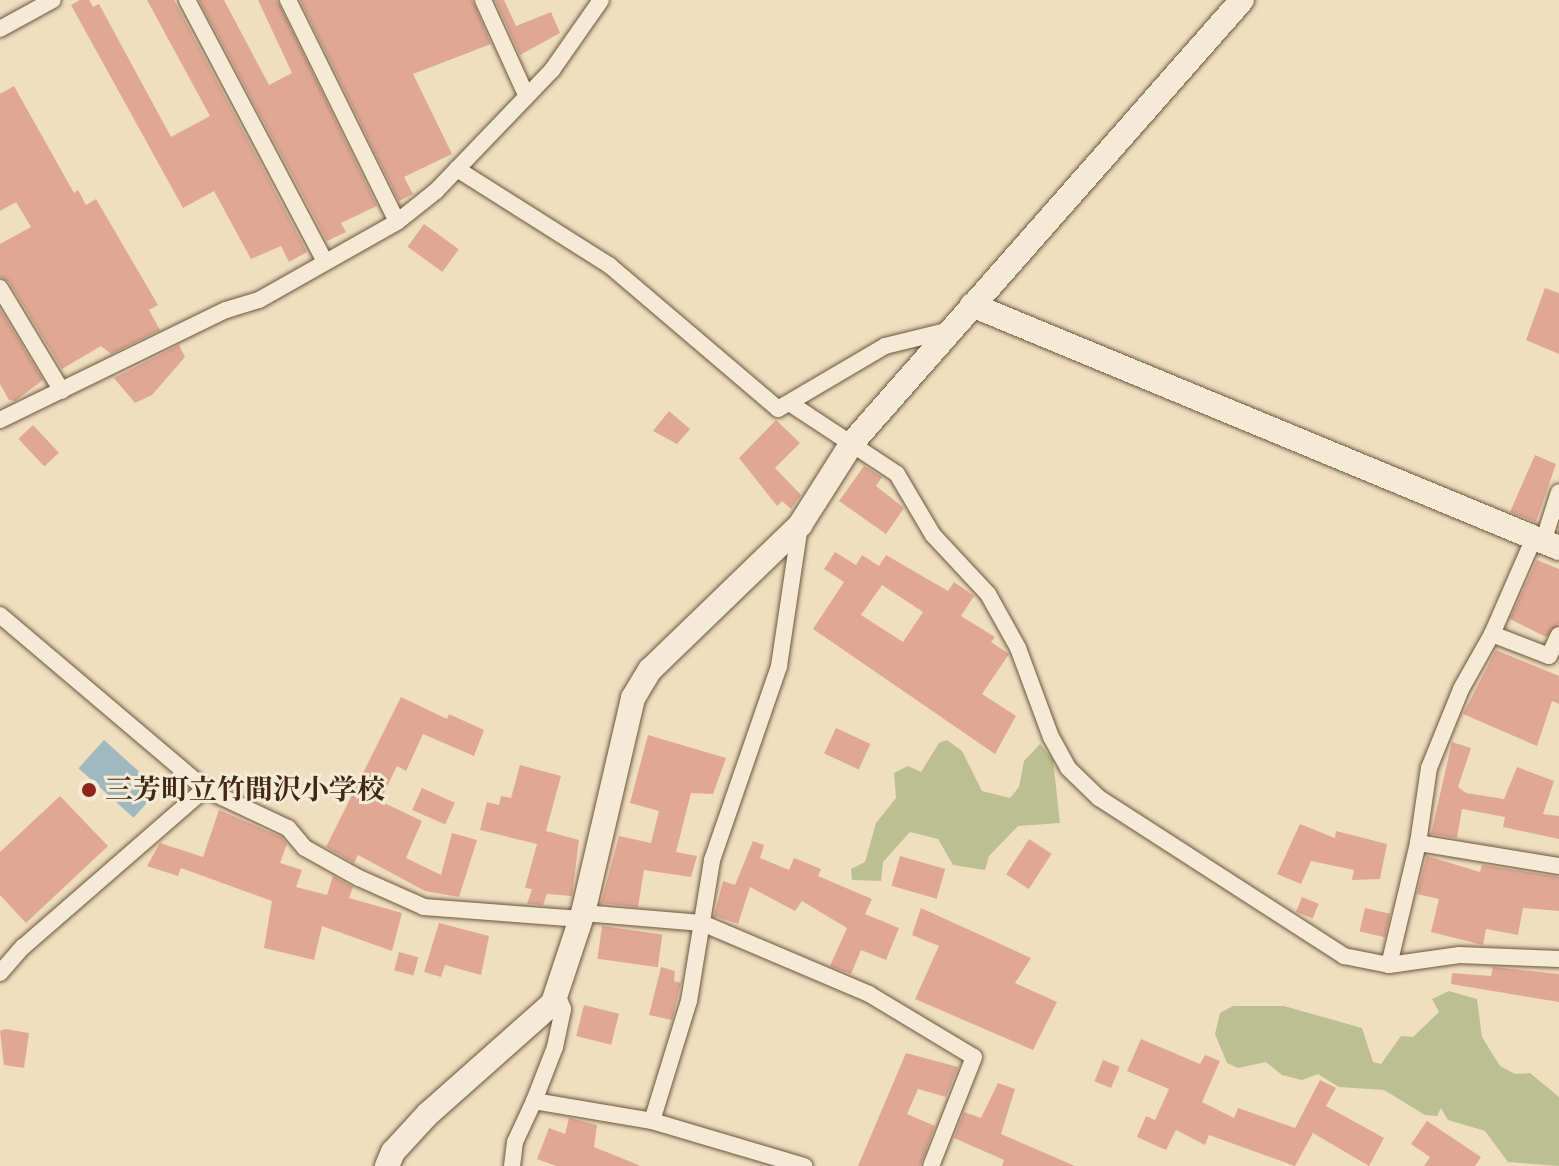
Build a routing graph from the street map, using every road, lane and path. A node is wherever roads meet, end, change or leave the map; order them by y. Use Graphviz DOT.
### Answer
graph roads {
  1 [pos="53,0"];
  2 [pos="187,0"];
  3 [pos="288,0"];
  4 [pos="483,0"];
  5 [pos="601,0"];
  6 [pos="1242,0"];
  7 [pos="0,29"];
  8 [pos="526,95"];
  9 [pos="457,169"];
  10 [pos="397,222"];
  11 [pos="325,262"];
  12 [pos="0,288"];
  13 [pos="972,305"];
  14 [pos="951,329"];
  15 [pos="62,391"];
  16 [pos="0,399"];
  17 [pos="791,404"];
  18 [pos="5,418"];
  19 [pos="852,443"];
  20 [pos="1559,492"];
  21 [pos="800,525"];
  22 [pos="1545,543"];
  23 [pos="0,615"];
  24 [pos="1492,634"];
  25 [pos="1559,635"];
  26 [pos="205,789"];
  27 [pos="1418,843"];
  28 [pos="1559,866"];
  29 [pos="582,916"];
  30 [pos="702,923"];
  31 [pos="1559,959"];
  32 [pos="1389,965"];
  33 [pos="0,973"];
  34 [pos="556,992"];
  35 [pos="534,1101"];
  36 [pos="652,1121"];
  37 [pos="387,1166"];
  38 [pos="512,1166"];
  39 [pos="804,1166"];
  40 [pos="931,1166"];
  1 -- 7 [label="street"];
  2 -- 11 [label="street"];
  3 -- 10 [label="street"];
  4 -- 8 [label="street"];
  5 -- 8 [label="street"];
  6 -- 13 [label="street"];
  8 -- 9 [label="street"];
  9 -- 10 [label="street"];
  9 -- 17 [label="street"];
  10 -- 11 [label="street"];
  11 -- 15 [label="street"];
  12 -- 15 [label="street"];
  13 -- 14 [label="street"];
  13 -- 22 [label="street"];
  14 -- 17 [label="street"];
  14 -- 19 [label="street"];
  15 -- 18 [label="street"];
  16 -- 18 [label="street"];
  17 -- 19 [label="street"];
  19 -- 21 [label="street"];
  19 -- 32 [label="street"];
  20 -- 22 [label="street"];
  21 -- 29 [label="street"];
  21 -- 30 [label="street"];
  22 -- 24 [label="street"];
  23 -- 26 [label="street"];
  24 -- 25 [label="street"];
  24 -- 27 [label="street"];
  26 -- 29 [label="street"];
  26 -- 33 [label="street"];
  27 -- 28 [label="street"];
  27 -- 32 [label="street"];
  29 -- 30 [label="street"];
  29 -- 34 [label="street"];
  30 -- 36 [label="street"];
  30 -- 40 [label="street"];
  31 -- 32 [label="street"];
  34 -- 35 [label="street"];
  34 -- 37 [label="street"];
  35 -- 36 [label="street"];
  35 -- 38 [label="street"];
  36 -- 39 [label="street"];
}
